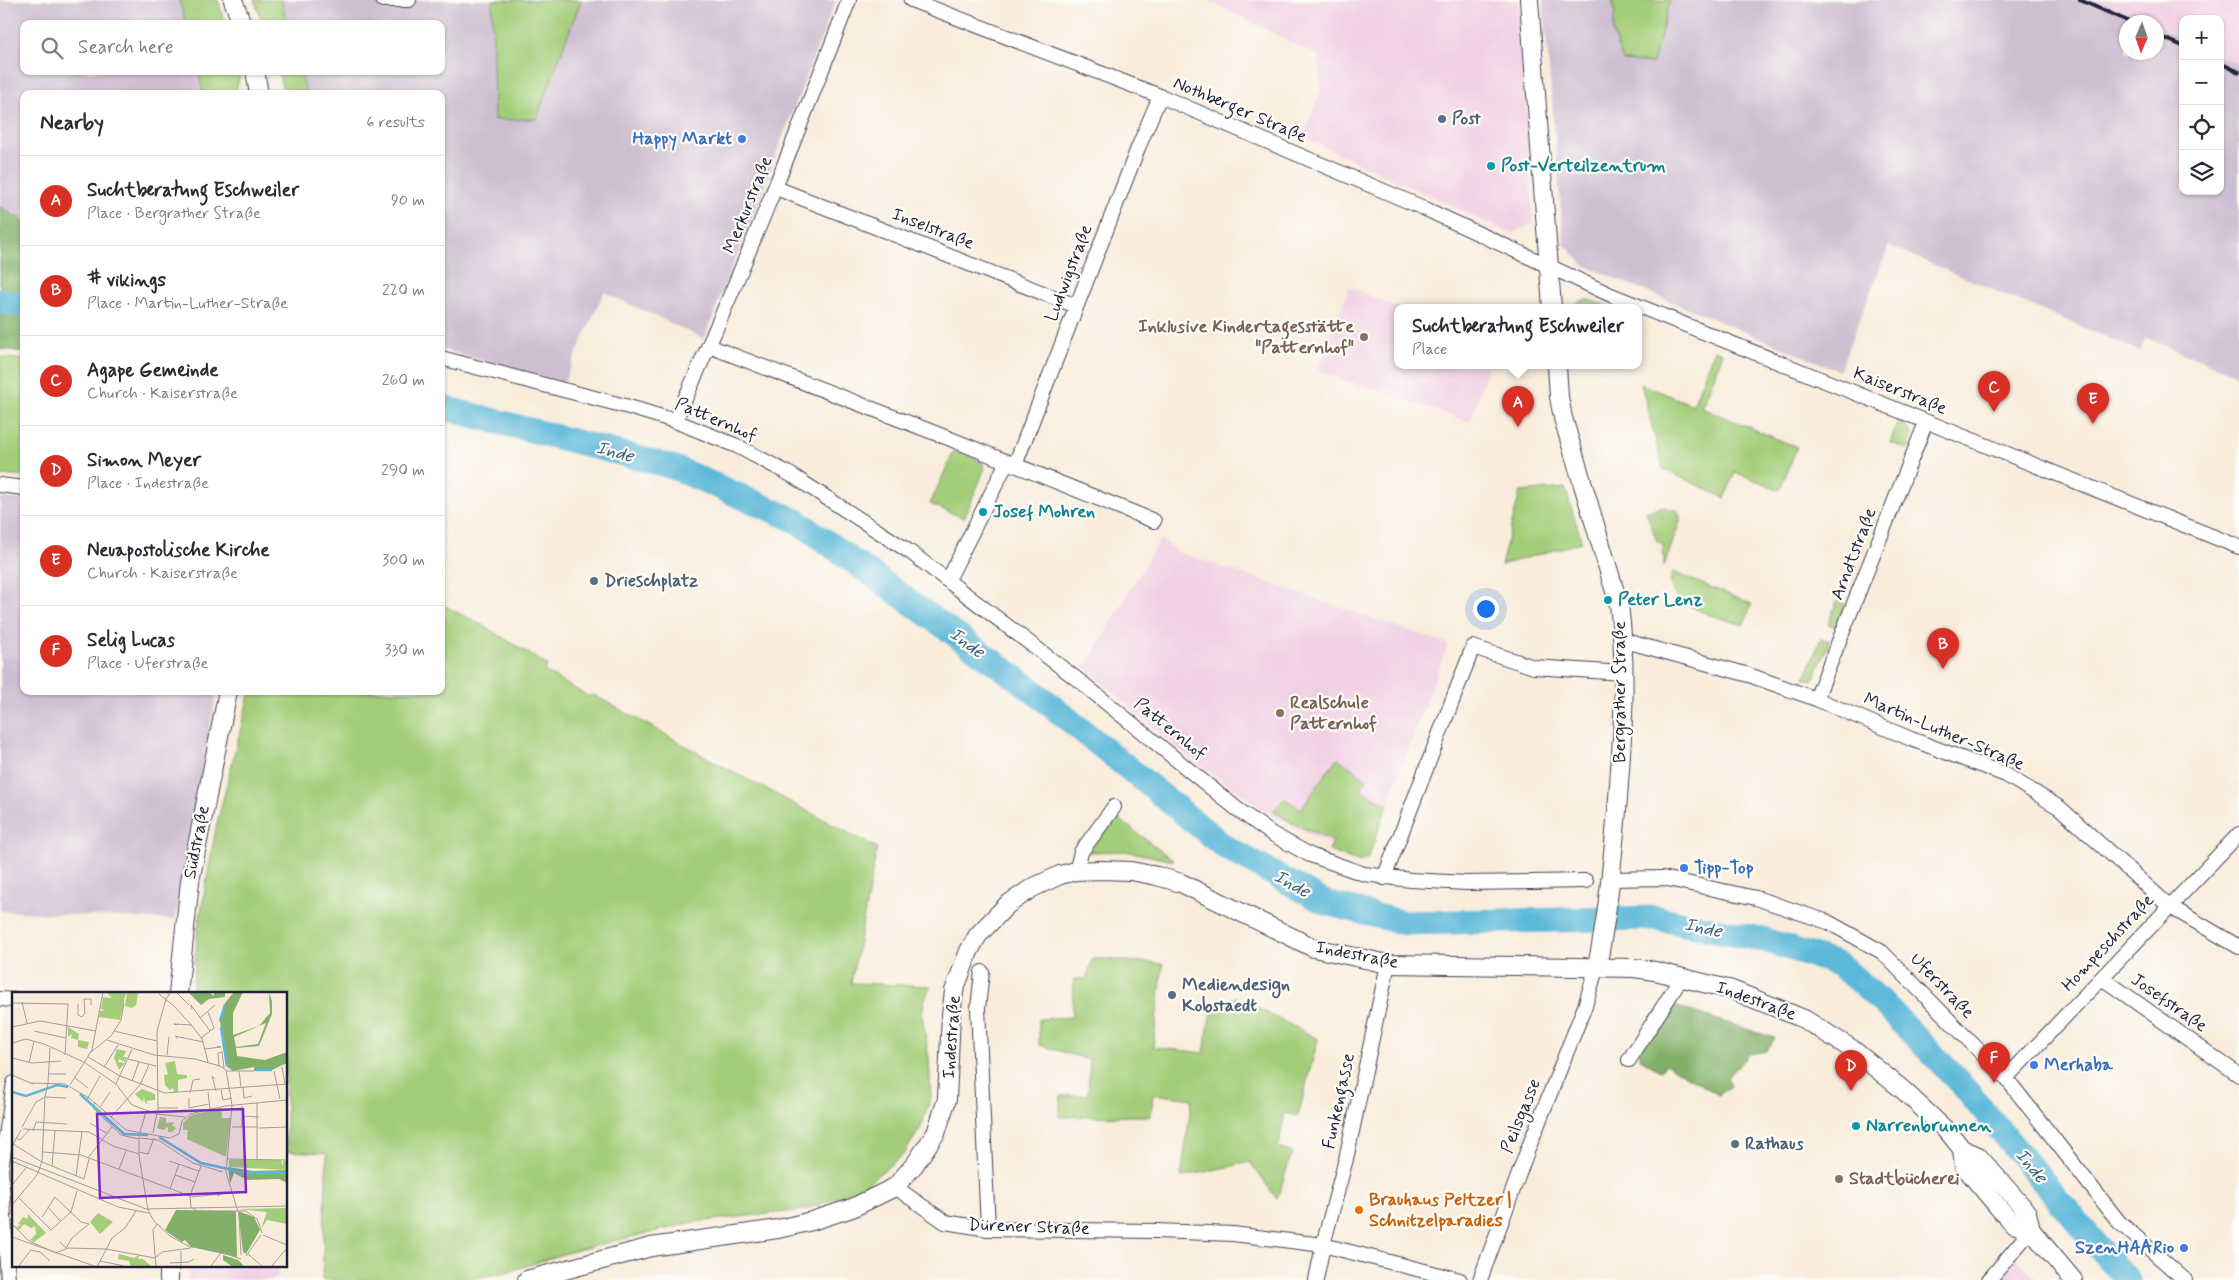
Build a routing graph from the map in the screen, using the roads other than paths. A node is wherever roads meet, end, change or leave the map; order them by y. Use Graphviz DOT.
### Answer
graph roads {
  1 [pos="233,0"];
  2 [pos="382,0"];
  3 [pos="409,0"];
  4 [pos="849,0"];
  5 [pos="911,0"];
  6 [pos="1529,0"];
  7 [pos="240,20"];
  8 [pos="256,75"];
  9 [pos="259,90"];
  10 [pos="1160,96"];
  11 [pos="776,188"];
  12 [pos="1549,267"];
  13 [pos="1552,304"];
  14 [pos="1633,304"];
  15 [pos="1076,306"];
  16 [pos="1642,307"];
  17 [pos="709,346"];
  18 [pos="445,359"];
  19 [pos="1557,369"];
  20 [pos="675,421"];
  21 [pos="1926,422"];
  22 [pos="1011,463"];
  23 [pos="0,485"];
  24 [pos="20,488"];
  25 [pos="1154,521"];
  26 [pos="2239,547"];
  27 [pos="948,580"];
  28 [pos="1622,640"];
  29 [pos="1623,673"];
  30 [pos="227,695"];
  31 [pos="1816,699"];
  32 [pos="1114,807"];
  33 [pos="2239,834"];
  34 [pos="1076,871"];
  35 [pos="1384,878"];
  36 [pos="1586,881"];
  37 [pos="1610,888"];
  38 [pos="2169,906"];
  39 [pos="2239,947"];
  40 [pos="1388,964"];
  41 [pos="1597,966"];
  42 [pos="982,972"];
  43 [pos="1682,977"];
  44 [pos="2102,978"];
  45 [pos="178,992"];
  46 [pos="1629,1060"];
  47 [pos="2239,1076"];
  48 [pos="2006,1078"];
  49 [pos="12,1095"];
  50 [pos="0,1169"];
  51 [pos="895,1187"];
  52 [pos="988,1229"];
  53 [pos="2031,1230"];
  54 [pos="1323,1245"];
  55 [pos="8,1280"];
  56 [pos="528,1280"];
  57 [pos="1316,1280"];
  58 [pos="1460,1280"];
  59 [pos="1480,1280"];
  60 [pos="1989,1280"];
  61 [pos="2073,1280"];
  62 [pos="2184,1280"];
  1 -- 7 [label="main road"];
  2 -- 3 [label="street"];
  4 -- 11 [label="street, Merkurstraße"];
  5 -- 10 [label="street, Nothberger Straße"];
  6 -- 12 [label="main road"];
  8 -- 9 [label="main road"];
  10 -- 12 [label="street, Nothberger Straße"];
  10 -- 15 [label="street, Ludwigstraße"];
  11 -- 15 [label="street, Inselstraße"];
  11 -- 17 [label="street, Merkurstraße"];
  12 -- 13 [label="main road"];
  12 -- 14 [label="street, Kaiserstraße"];
  15 -- 22 [label="street, Ludwigstraße"];
  16 -- 21 [label="street, Kaiserstraße"];
  17 -- 20 [label="street, Merkurstraße"];
  17 -- 22 [label="street"];
  18 -- 20 [label="street, Patternhof"];
  19 -- 28 [label="main road, Bergrather Straße"];
  20 -- 27 [label="street, Patternhof"];
  21 -- 26 [label="street, Kaiserstraße"];
  21 -- 31 [label="street, Arndtstraße"];
  22 -- 25 [label="street"];
  22 -- 27 [label="street"];
  23 -- 24 [label="street"];
  27 -- 35 [label="street, Patternhof"];
  28 -- 29 [label="main road, Bergrather Straße"];
  28 -- 31 [label="street, Martin-Luther-Straße"];
  29 -- 35 [label="street"];
  29 -- 37 [label="main road, Bergrather Straße"];
  30 -- 45 [label="main road, Südstraße"];
  31 -- 38 [label="street, Martin-Luther-Straße"];
  32 -- 34 [label="street"];
  33 -- 38 [label="street, Hompeschstraße"];
  34 -- 40 [label="main road, Indestraße"];
  34 -- 51 [label="main road, Indestraße"];
  35 -- 36 [label="street, Patternhof"];
  37 -- 41 [label="main road, Bergrather Straße"];
  37 -- 48 [label="street, Uferstraße"];
  38 -- 39 [label="street, Martin-Luther-Straße"];
  38 -- 44 [label="street, Hompeschstraße"];
  40 -- 41 [label="main road, Indestraße"];
  40 -- 54 [label="street, Funkengasse"];
  41 -- 43 [label="main road, Indestraße"];
  41 -- 59 [label="street, Peilsgasse"];
  42 -- 52 [label="street"];
  43 -- 46 [label="street"];
  43 -- 53 [label="main road, Indestraße"];
  44 -- 47 [label="street, Josefstraße"];
  44 -- 48 [label="street, Hompeschstraße"];
  48 -- 62 [label="street, Uferstraße"];
  49 -- 50 [label="street"];
  50 -- 55 [label="street"];
  51 -- 52 [label="street, Dürener Straße"];
  51 -- 56 [label="main road"];
  52 -- 54 [label="street, Dürener Straße"];
  53 -- 60 [label="street"];
  53 -- 61 [label="main road, Indestraße"];
  54 -- 57 [label="street, Funkengasse"];
  54 -- 58 [label="street, Dürener Straße"];
}
